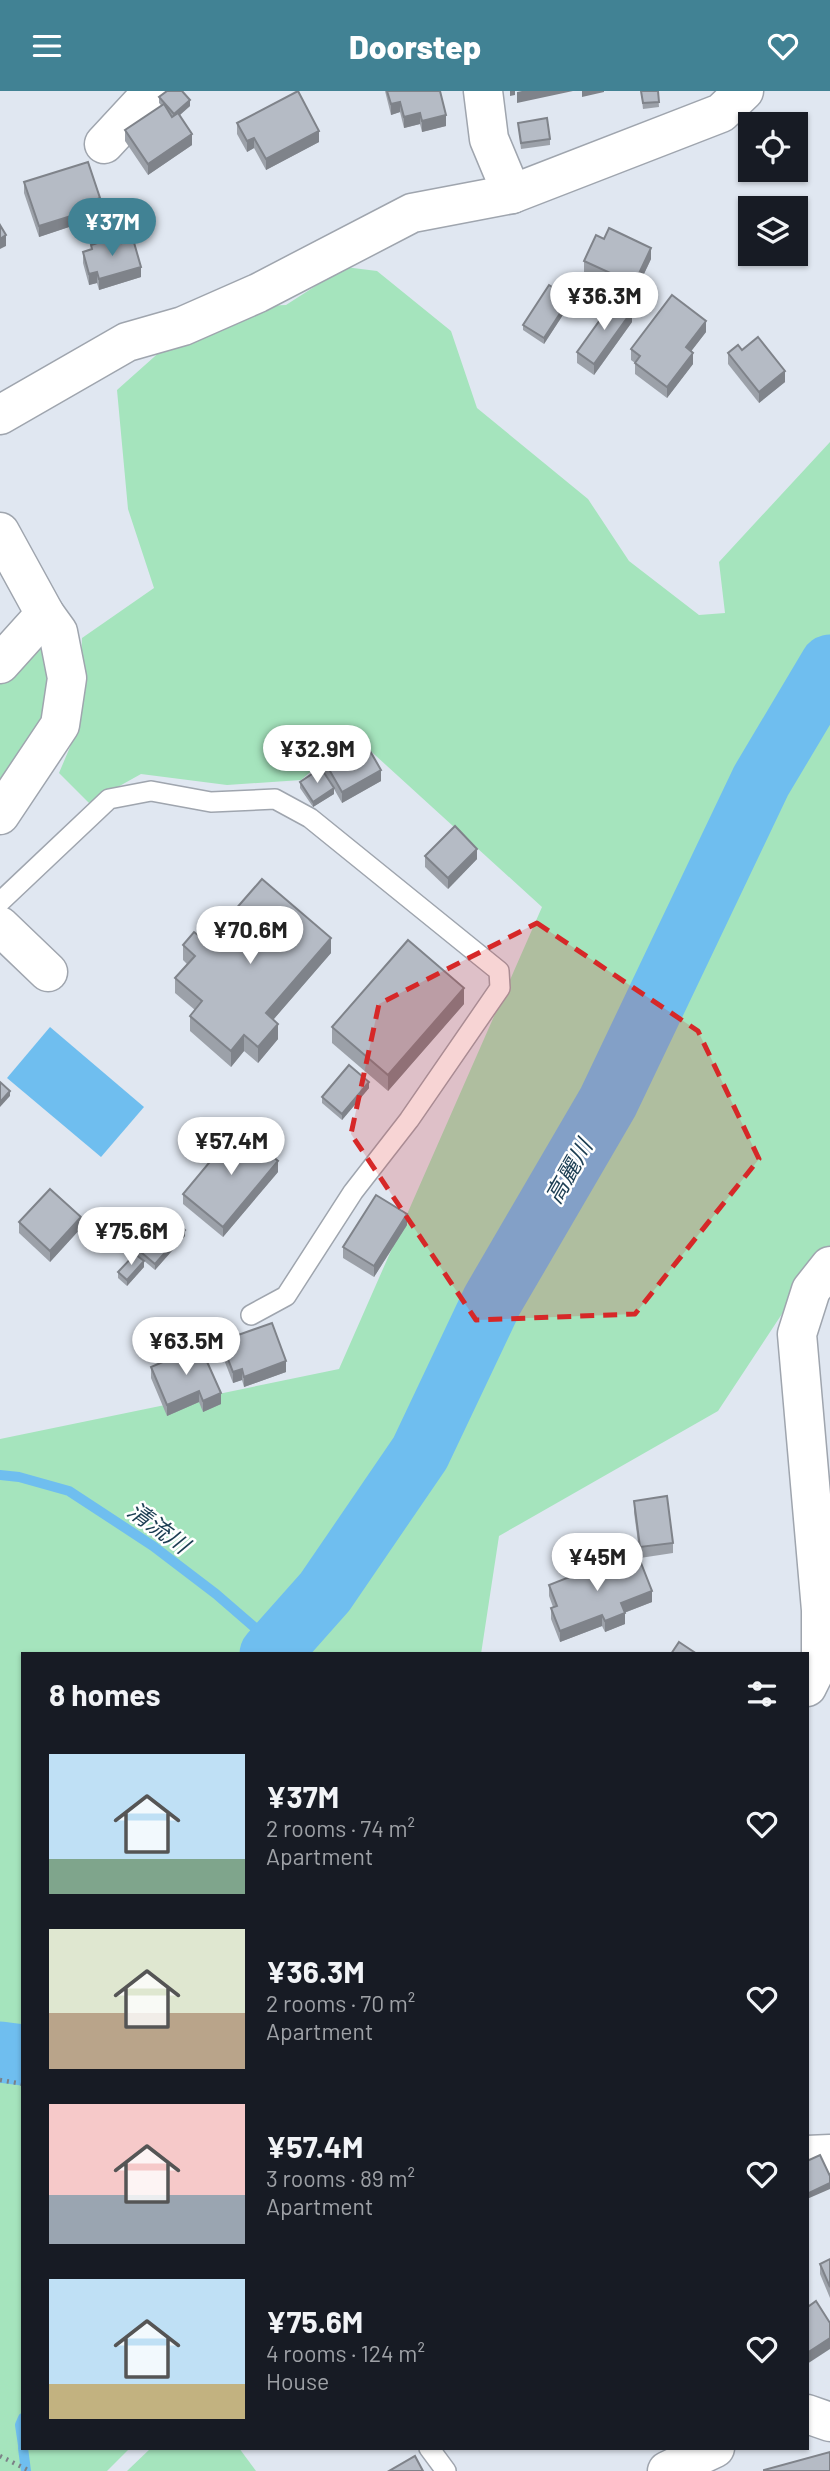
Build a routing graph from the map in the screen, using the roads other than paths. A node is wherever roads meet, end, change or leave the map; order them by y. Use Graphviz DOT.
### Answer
graph roads {
  1 [pos="153,91"];
  2 [pos="483,91"];
  3 [pos="727,98"];
  4 [pos="104,144"];
  5 [pos="512,194"];
  6 [pos="0,415"];
  7 [pos="0,532"];
  8 [pos="45,614"];
  9 [pos="0,664"];
  10 [pos="0,815"];
  11 [pos="0,902"];
  12 [pos="0,926"];
  13 [pos="48,971"];
  14 [pos="830,1266"];
  15 [pos="251,1315"];
  16 [pos="809,1684"];
  17 [pos="830,2154"];
  18 [pos="809,2155"];
  19 [pos="809,2415"];
  20 [pos="830,2422"];
  21 [pos="430,2450"];
  22 [pos="711,2450"];
  23 [pos="446,2471"];
  24 [pos="667,2471"];
  1 -- 4 [label="street"];
  2 -- 5 [label="street"];
  3 -- 5 [label="street"];
  5 -- 6 [label="street"];
  7 -- 8 [label="street"];
  8 -- 9 [label="street"];
  8 -- 10 [label="street"];
  11 -- 15 [label="lane"];
  12 -- 13 [label="street"];
  14 -- 16 [label="street"];
  17 -- 18 [label="street"];
  19 -- 20 [label="street"];
  21 -- 23 [label="lane"];
  22 -- 24 [label="street"];
}
